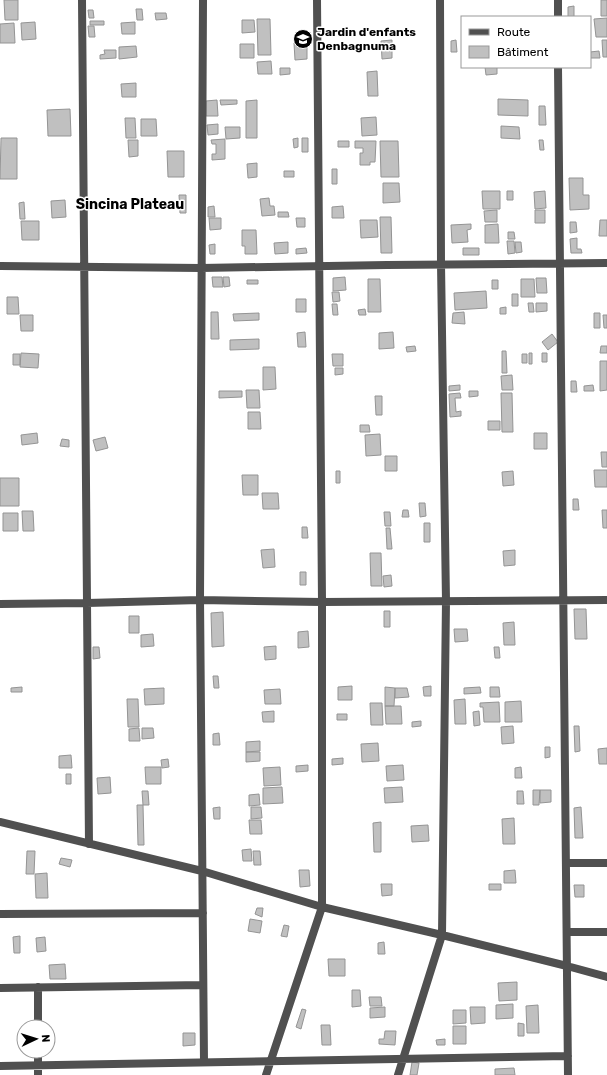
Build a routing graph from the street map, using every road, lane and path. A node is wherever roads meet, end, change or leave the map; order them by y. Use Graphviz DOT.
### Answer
graph roads {
  1 [pos="82,0"];
  2 [pos="204,0"];
  3 [pos="317,0"];
  4 [pos="440,0"];
  5 [pos="558,0"];
  6 [pos="558,16"];
  7 [pos="558,68"];
  8 [pos="607,263"];
  9 [pos="441,264"];
  10 [pos="560,264"];
  11 [pos="0,266"];
  12 [pos="84,266"];
  13 [pos="319,266"];
  14 [pos="201,268"];
  15 [pos="200,600"];
  16 [pos="564,600"];
  17 [pos="607,600"];
  18 [pos="446,601"];
  19 [pos="322,602"];
  20 [pos="87,603"];
  21 [pos="0,604"];
  22 [pos="0,822"];
  23 [pos="88,844"];
  24 [pos="566,863"];
  25 [pos="607,863"];
  26 [pos="202,871"];
  27 [pos="322,907"];
  28 [pos="203,913"];
  29 [pos="0,914"];
  30 [pos="567,932"];
  31 [pos="607,932"];
  32 [pos="442,935"];
  33 [pos="567,966"];
  34 [pos="607,977"];
  35 [pos="203,985"];
  36 [pos="38,987"];
  37 [pos="0,988"];
  38 [pos="38,1019"];
  39 [pos="568,1056"];
  40 [pos="402,1058"];
  41 [pos="38,1059"];
  42 [pos="271,1061"];
  43 [pos="204,1062"];
  44 [pos="38,1065"];
  45 [pos="0,1066"];
  46 [pos="38,1075"];
  47 [pos="266,1075"];
  48 [pos="398,1075"];
  49 [pos="568,1075"];
  1 -- 12 [label="street"];
  2 -- 14 [label="street"];
  3 -- 13 [label="street"];
  4 -- 9 [label="street"];
  5 -- 6 [label="street"];
  7 -- 10 [label="street"];
  8 -- 10 [label="street"];
  9 -- 10 [label="street"];
  9 -- 13 [label="street"];
  9 -- 18 [label="street"];
  10 -- 16 [label="street"];
  11 -- 12 [label="street"];
  12 -- 14 [label="street"];
  12 -- 20 [label="street"];
  13 -- 14 [label="street"];
  13 -- 19 [label="street"];
  14 -- 15 [label="street"];
  15 -- 19 [label="street"];
  15 -- 20 [label="street"];
  15 -- 26 [label="street"];
  16 -- 17 [label="street"];
  16 -- 18 [label="street"];
  16 -- 24 [label="street"];
  18 -- 19 [label="street"];
  18 -- 32 [label="street"];
  19 -- 27 [label="street"];
  20 -- 21 [label="street"];
  20 -- 23 [label="street"];
  22 -- 23 [label="street"];
  23 -- 26 [label="street"];
  24 -- 25 [label="street"];
  24 -- 30 [label="street"];
  26 -- 27 [label="street"];
  26 -- 28 [label="street"];
  27 -- 32 [label="street"];
  27 -- 42 [label="street"];
  28 -- 29 [label="street"];
  28 -- 35 [label="street"];
  30 -- 31 [label="street"];
  30 -- 33 [label="street"];
  32 -- 33 [label="street"];
  32 -- 40 [label="street"];
  33 -- 34 [label="street"];
  33 -- 39 [label="street"];
  35 -- 36 [label="street"];
  35 -- 43 [label="street"];
  36 -- 37 [label="street"];
  36 -- 38 [label="street"];
  39 -- 40 [label="street"];
  39 -- 49 [label="street"];
  40 -- 42 [label="street"];
  40 -- 48 [label="street"];
  41 -- 44 [label="street"];
  42 -- 43 [label="street"];
  42 -- 47 [label="street"];
  43 -- 44 [label="street"];
  44 -- 45 [label="street"];
  44 -- 46 [label="street"];
}
